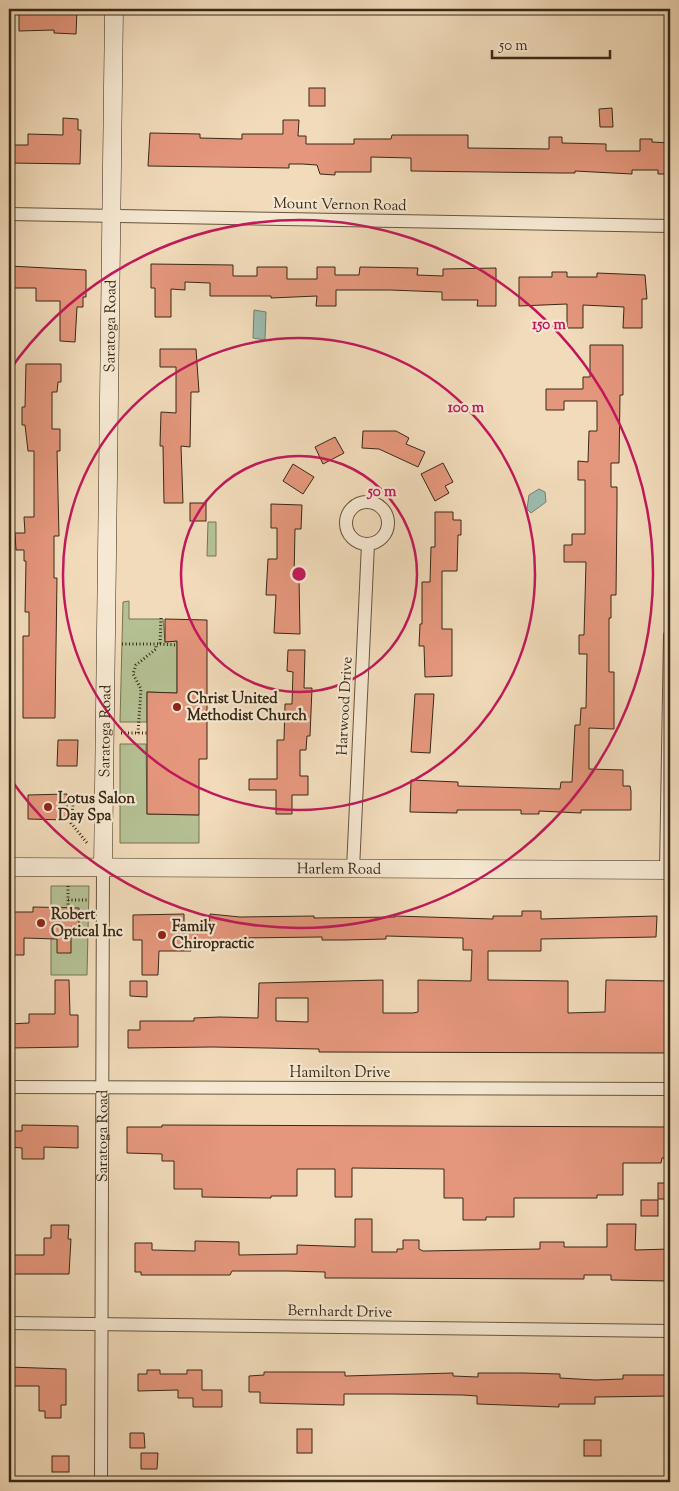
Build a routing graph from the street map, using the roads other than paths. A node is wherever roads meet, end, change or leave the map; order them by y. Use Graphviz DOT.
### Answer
graph roads {
  1 [pos="114,9"];
  2 [pos="9,214"];
  3 [pos="111,216"];
  4 [pos="670,226"];
  5 [pos="368,544"];
  6 [pos="670,635"];
  7 [pos="9,867"];
  8 [pos="103,867"];
  9 [pos="352,869"];
  10 [pos="668,870"];
  11 [pos="9,1087"];
  12 [pos="103,1087"];
  13 [pos="670,1089"];
  14 [pos="9,1323"];
  15 [pos="101,1324"];
  16 [pos="670,1331"];
  17 [pos="101,1482"];
  1 -- 3 [label="street, Saratoga Road"];
  2 -- 3 [label="street, Mount Vernon Road"];
  3 -- 4 [label="street, Mount Vernon Road"];
  3 -- 8 [label="street, Saratoga Road"];
  5 -- 9 [label="street, Harwood Drive"];
  6 -- 10 [label="street"];
  7 -- 8 [label="street, Harlem Road"];
  8 -- 9 [label="street, Harlem Road"];
  8 -- 12 [label="street, Saratoga Road"];
  9 -- 10 [label="street, Harlem Road"];
  11 -- 12 [label="street, Hamilton Drive"];
  12 -- 13 [label="street, Hamilton Drive"];
  12 -- 15 [label="street, Saratoga Road"];
  14 -- 15 [label="street, Bernhardt Drive"];
  15 -- 16 [label="street, Bernhardt Drive"];
  15 -- 17 [label="street, Saratoga Road"];
}
